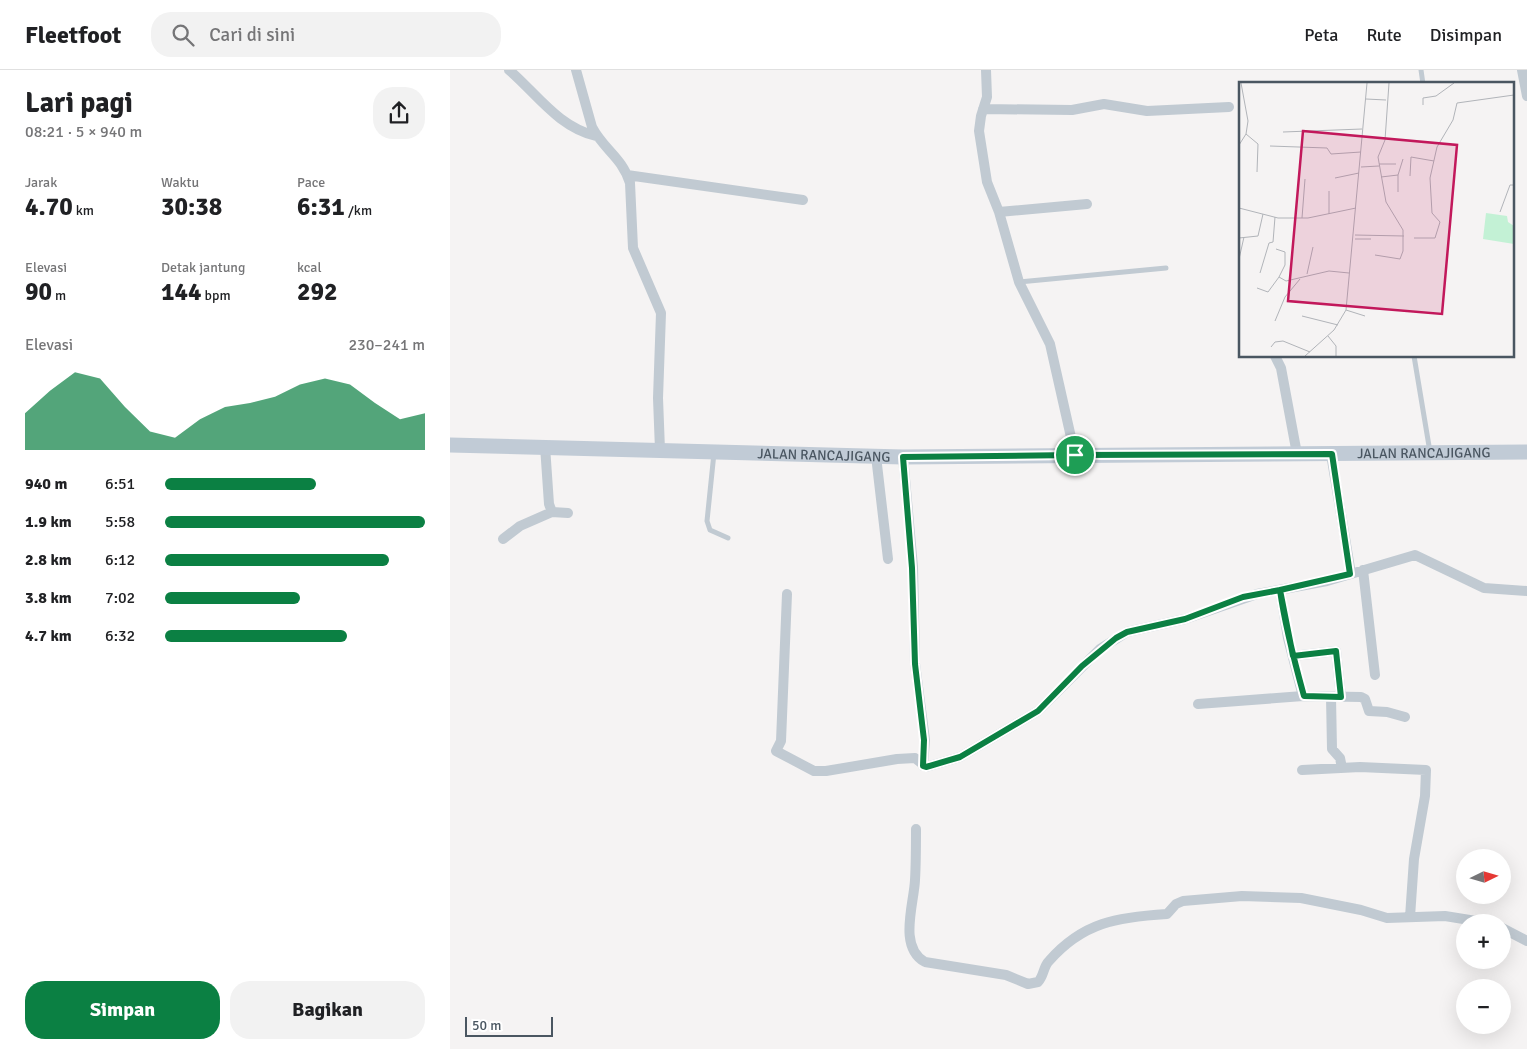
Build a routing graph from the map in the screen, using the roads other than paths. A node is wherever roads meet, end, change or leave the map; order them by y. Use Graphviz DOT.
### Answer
graph roads {
  1 [pos="509,70"];
  2 [pos="576,70"];
  3 [pos="986,70"];
  4 [pos="1522,70"];
  5 [pos="1527,96"];
  6 [pos="1229,107"];
  7 [pos="983,109"];
  8 [pos="596,136"];
  9 [pos="627,175"];
  10 [pos="803,200"];
  11 [pos="1087,204"];
  12 [pos="999,212"];
  13 [pos="1166,268"];
  14 [pos="1019,282"];
  15 [pos="1277,358"];
  16 [pos="1414,358"];
  17 [pos="450,445"];
  18 [pos="545,446"];
  19 [pos="660,450"];
  20 [pos="1527,452"];
  21 [pos="714,453"];
  22 [pos="1431,453"];
  23 [pos="1297,454"];
  24 [pos="1332,454"];
  25 [pos="1075,455"];
  26 [pos="876,456"];
  27 [pos="903,457"];
  28 [pos="552,512"];
  29 [pos="568,512"];
  30 [pos="728,538"];
  31 [pos="503,539"];
  32 [pos="888,559"];
  33 [pos="1350,565"];
  34 [pos="1363,570"];
  35 [pos="1280,590"];
  36 [pos="1527,591"];
  37 [pos="787,594"];
  38 [pos="1293,656"];
  39 [pos="1375,674"];
  40 [pos="1304,696"];
  41 [pos="1336,697"];
  42 [pos="1198,704"];
  43 [pos="1405,717"];
  44 [pos="923,766"];
  45 [pos="1342,768"];
  46 [pos="1302,770"];
  47 [pos="916,829"];
  48 [pos="1456,916"];
  49 [pos="1410,917"];
  50 [pos="1511,933"];
  51 [pos="1527,941"];
  1 -- 8 [label="street"];
  2 -- 8 [label="street"];
  3 -- 7 [label="street"];
  4 -- 5 [label="street"];
  6 -- 7 [label="street"];
  7 -- 12 [label="street"];
  8 -- 9 [label="street"];
  9 -- 10 [label="street"];
  9 -- 19 [label="street"];
  11 -- 12 [label="street"];
  12 -- 14 [label="street"];
  13 -- 14 [label="lane"];
  14 -- 25 [label="street"];
  15 -- 23 [label="street"];
  16 -- 22 [label="lane"];
  17 -- 18 [label="main road, JALAN RANCAJIGANG"];
  18 -- 19 [label="main road, JALAN RANCAJIGANG"];
  18 -- 28 [label="street"];
  19 -- 21 [label="main road, JALAN RANCAJIGANG"];
  20 -- 22 [label="main road, JALAN RANCAJIGANG"];
  21 -- 26 [label="main road, JALAN RANCAJIGANG"];
  21 -- 30 [label="lane"];
  22 -- 24 [label="main road, JALAN RANCAJIGANG"];
  23 -- 24 [label="main road, JALAN RANCAJIGANG"];
  23 -- 25 [label="main road, JALAN RANCAJIGANG"];
  24 -- 33 [label="street"];
  25 -- 27 [label="main road, JALAN RANCAJIGANG"];
  26 -- 27 [label="main road, JALAN RANCAJIGANG"];
  26 -- 32 [label="street"];
  27 -- 44 [label="street"];
  28 -- 29 [label="street"];
  28 -- 31 [label="street"];
  33 -- 34 [label="street"];
  33 -- 35 [label="street"];
  34 -- 36 [label="street"];
  34 -- 39 [label="street"];
  35 -- 38 [label="street"];
  35 -- 44 [label="street"];
  37 -- 44 [label="street"];
  38 -- 40 [label="street"];
  38 -- 41 [label="street"];
  40 -- 41 [label="street"];
  40 -- 42 [label="street"];
  41 -- 43 [label="street"];
  41 -- 45 [label="street"];
  45 -- 46 [label="street"];
  45 -- 49 [label="street"];
  47 -- 49 [label="street"];
  48 -- 49 [label="street"];
  50 -- 51 [label="street"];
}
